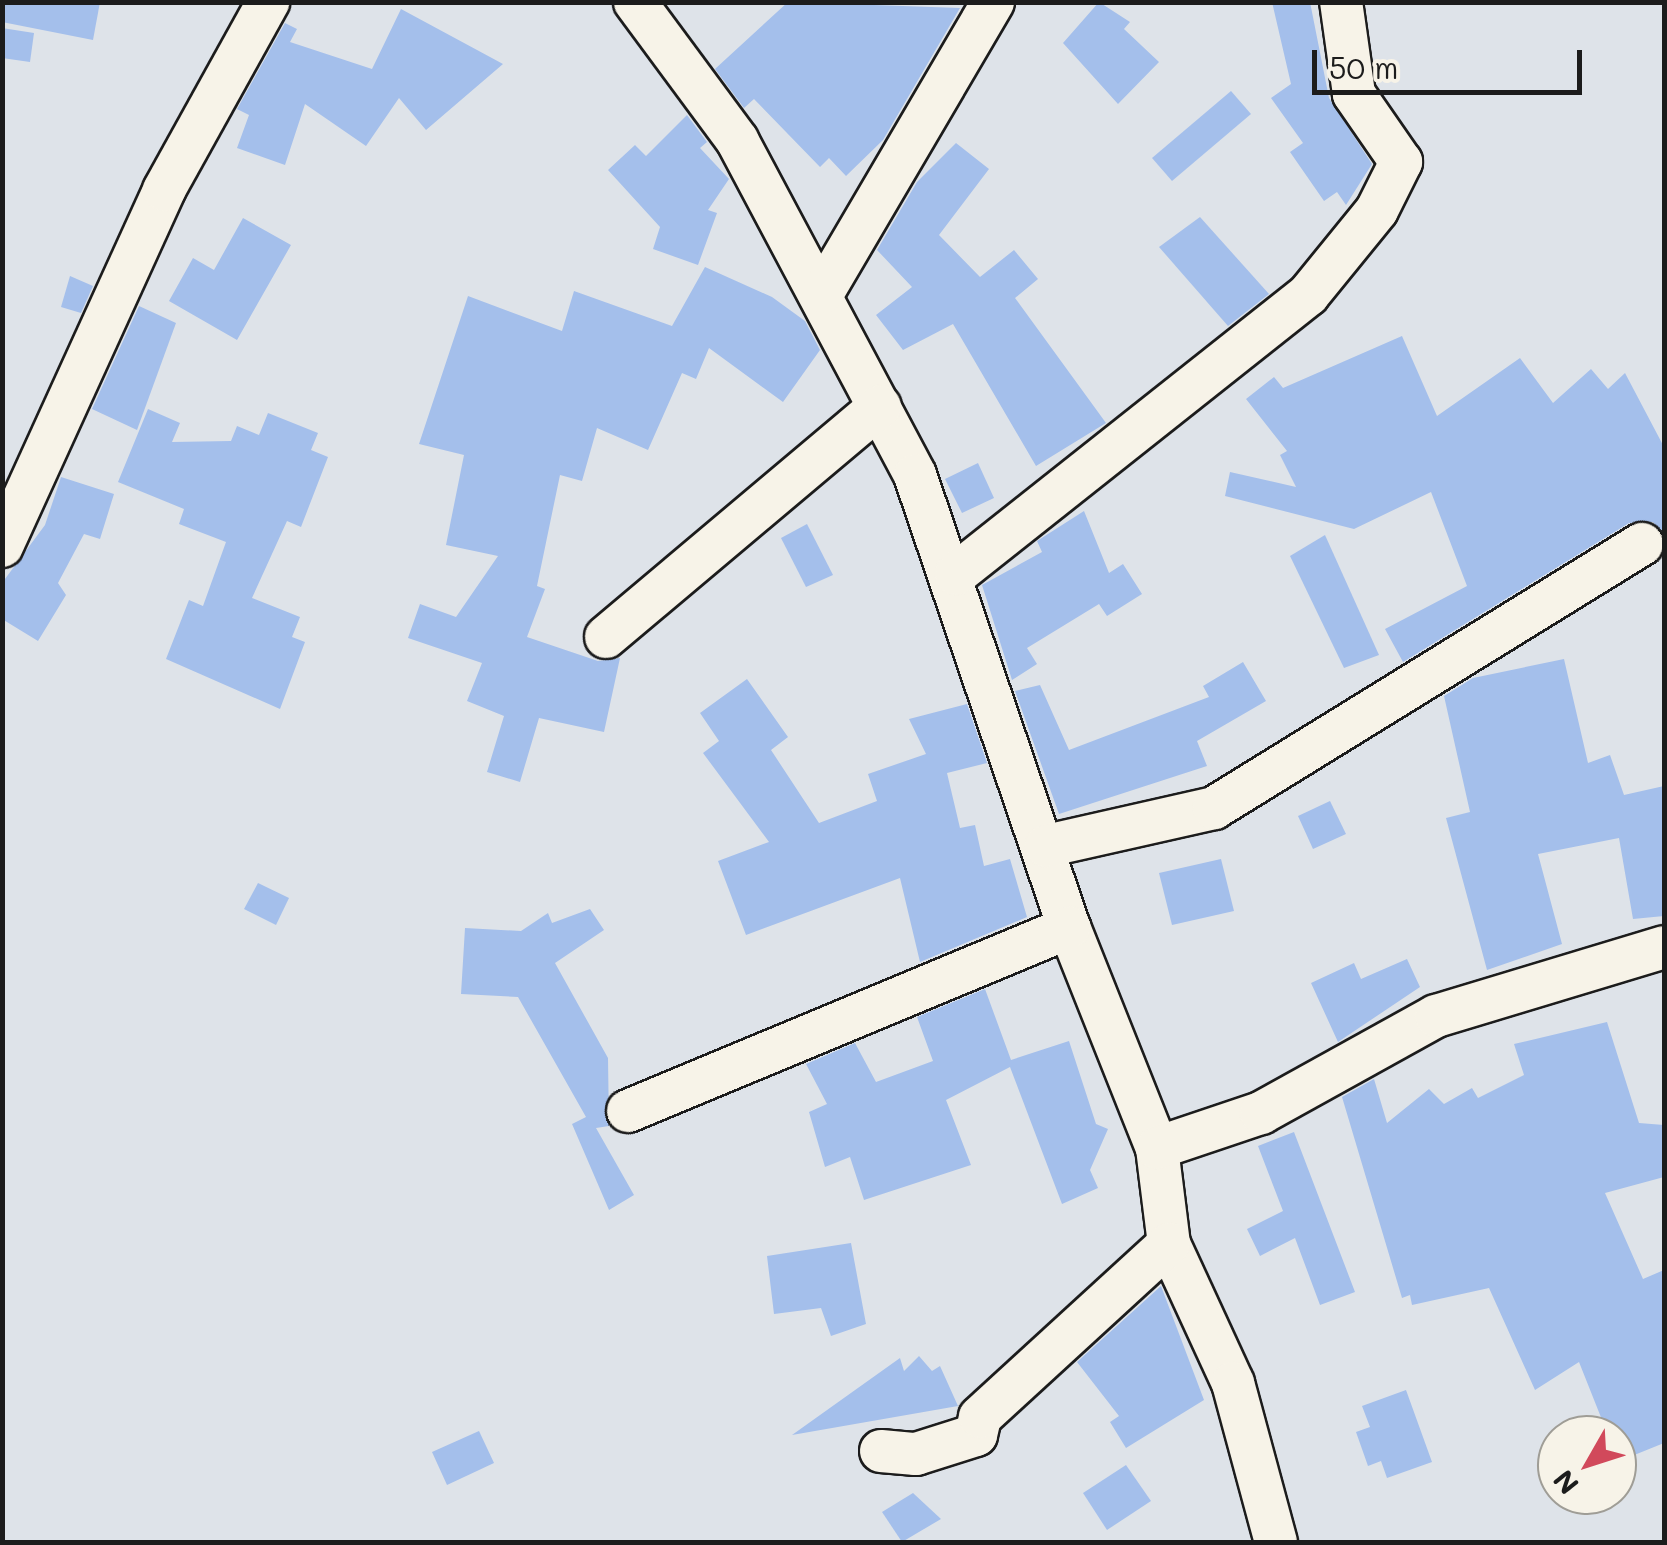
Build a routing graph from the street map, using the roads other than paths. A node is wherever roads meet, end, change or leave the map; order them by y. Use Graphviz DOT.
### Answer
graph roads {
  1 [pos="268,2"];
  2 [pos="635,2"];
  3 [pos="993,2"];
  4 [pos="1341,2"];
  5 [pos="823,292"];
  6 [pos="880,406"];
  7 [pos="1642,544"];
  8 [pos="2,546"];
  9 [pos="956,574"];
  10 [pos="606,636"];
  11 [pos="1046,846"];
  12 [pos="1069,927"];
  13 [pos="1664,948"];
  14 [pos="628,1111"];
  15 [pos="1157,1148"];
  16 [pos="1169,1244"];
  17 [pos="881,1450"];
  18 [pos="1276,1542"];
  1 -- 8 [label="street"];
  2 -- 5 [label="street"];
  3 -- 5 [label="street"];
  4 -- 9 [label="street"];
  5 -- 6 [label="street"];
  6 -- 9 [label="street"];
  6 -- 10 [label="street"];
  7 -- 11 [label="street"];
  9 -- 11 [label="street"];
  11 -- 12 [label="street"];
  12 -- 14 [label="street"];
  12 -- 15 [label="street"];
  13 -- 15 [label="street"];
  15 -- 16 [label="street"];
  16 -- 17 [label="street"];
  16 -- 18 [label="street"];
}
